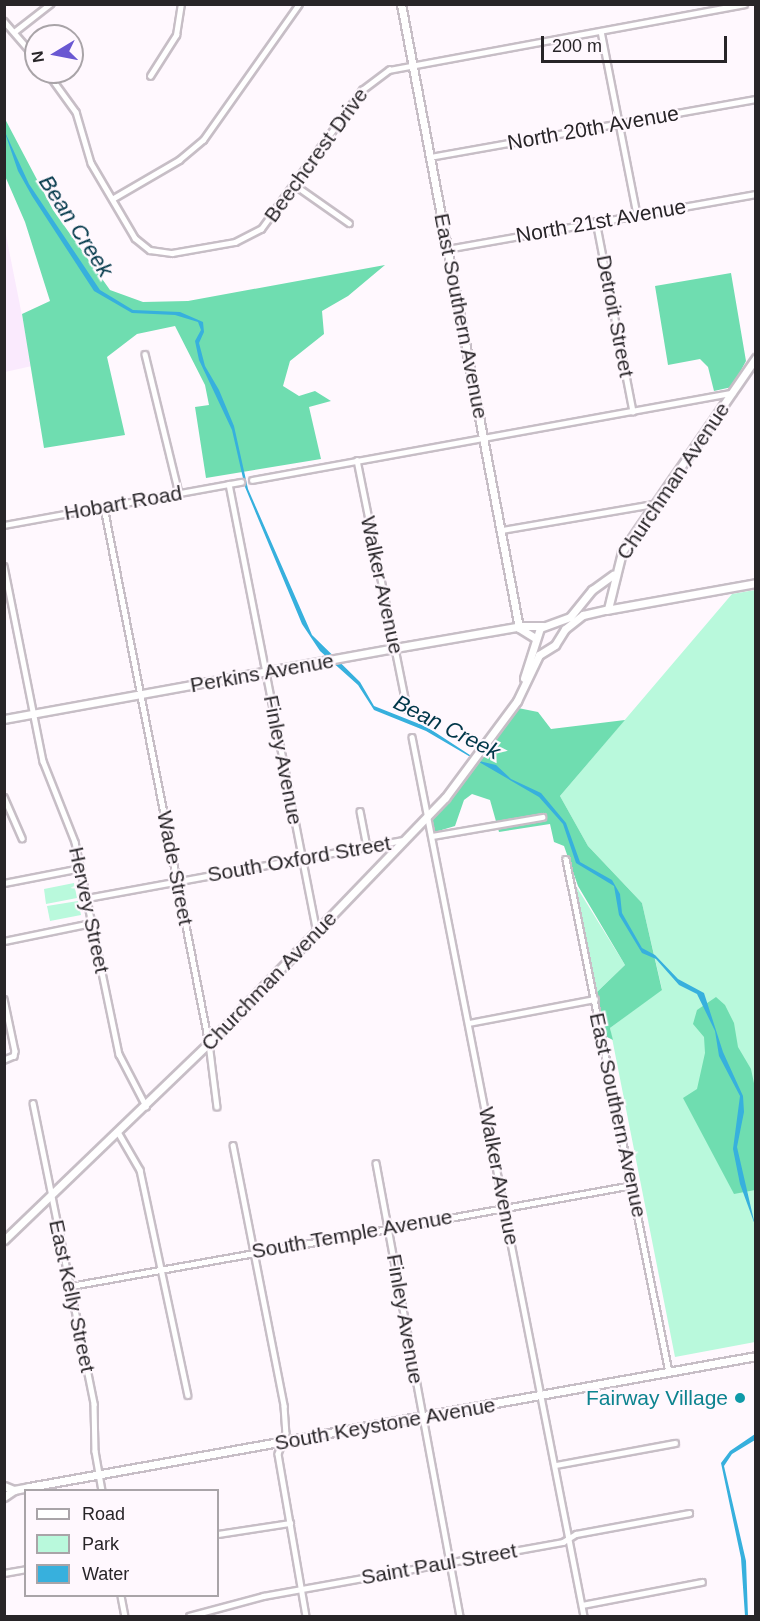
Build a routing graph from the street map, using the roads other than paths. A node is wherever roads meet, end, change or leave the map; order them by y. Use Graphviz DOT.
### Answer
graph roads {
  1 [pos="51,4"];
  2 [pos="181,4"];
  3 [pos="299,4"];
  4 [pos="401,4"];
  5 [pos="744,4"];
  6 [pos="4,21"];
  7 [pos="601,30"];
  8 [pos="14,32"];
  9 [pos="24,44"];
  10 [pos="413,64"];
  11 [pos="150,76"];
  12 [pos="56,84"];
  13 [pos="756,99"];
  14 [pos="619,123"];
  15 [pos="430,157"];
  16 [pos="295,185"];
  17 [pos="756,194"];
  18 [pos="112,199"];
  19 [pos="637,215"];
  20 [pos="597,221"];
  21 [pos="349,223"];
  22 [pos="447,249"];
  23 [pos="145,354"];
  24 [pos="756,358"];
  25 [pos="732,393"];
  26 [pos="633,411"];
  27 [pos="484,437"];
  28 [pos="357,460"];
  29 [pos="252,480"];
  30 [pos="241,482"];
  31 [pos="229,484"];
  32 [pos="179,493"];
  33 [pos="654,504"];
  34 [pos="105,507"];
  35 [pos="4,525"];
  36 [pos="502,530"];
  37 [pos="4,566"];
  38 [pos="613,575"];
  39 [pos="756,583"];
  40 [pos="598,588"];
  41 [pos="611,597"];
  42 [pos="606,610"];
  43 [pos="552,626"];
  44 [pos="543,627"];
  45 [pos="519,628"];
  46 [pos="559,635"];
  47 [pos="535,639"];
  48 [pos="395,648"];
  49 [pos="549,648"];
  50 [pos="266,672"];
  51 [pos="141,693"];
  52 [pos="513,704"];
  53 [pos="407,709"];
  54 [pos="33,714"];
  55 [pos="4,719"];
  56 [pos="412,737"];
  57 [pos="4,797"];
  58 [pos="360,811"];
  59 [pos="428,815"];
  60 [pos="542,817"];
  61 [pos="432,836"];
  62 [pos="22,838"];
  63 [pos="405,840"];
  64 [pos="367,847"];
  65 [pos="303,858"];
  66 [pos="566,859"];
  67 [pos="81,868"];
  68 [pos="177,881"];
  69 [pos="4,883"];
  70 [pos="87,898"];
  71 [pos="92,923"];
  72 [pos="317,931"];
  73 [pos="4,941"];
  74 [pos="4,999"];
  75 [pos="594,999"];
  76 [pos="469,1023"];
  77 [pos="209,1043"];
  78 [pos="4,1060"];
  79 [pos="33,1103"];
  80 [pos="146,1106"];
  81 [pos="218,1107"];
  82 [pos="118,1132"];
  83 [pos="232,1145"];
  84 [pos="376,1163"];
  85 [pos="633,1185"];
  86 [pos="51,1196"];
  87 [pos="506,1209"];
  88 [pos="388,1229"];
  89 [pos="4,1240"];
  90 [pos="254,1254"];
  91 [pos="161,1268"];
  92 [pos="71,1286"];
  93 [pos="756,1356"];
  94 [pos="669,1372"];
  95 [pos="188,1395"];
  96 [pos="542,1396"];
  97 [pos="423,1417"];
  98 [pos="282,1443"];
  99 [pos="675,1443"];
  100 [pos="556,1465"];
  101 [pos="99,1474"];
  102 [pos="4,1486"];
  103 [pos="102,1489"];
  104 [pos="14,1490"];
  105 [pos="4,1497"];
  106 [pos="689,1513"];
  107 [pos="290,1523"];
  108 [pos="219,1534"];
  109 [pos="570,1538"];
  110 [pos="450,1562"];
  111 [pos="24,1569"];
  112 [pos="4,1573"];
  113 [pos="702,1582"];
  114 [pos="302,1589"];
  115 [pos="122,1597"];
  116 [pos="582,1605"];
  117 [pos="125,1617"];
  118 [pos="189,1617"];
  119 [pos="306,1617"];
  120 [pos="460,1617"];
  121 [pos="584,1617"];
  1 -- 8 [label="street"];
  2 -- 11 [label="street"];
  3 -- 18 [label="street"];
  4 -- 10 [label="main road, East Southern Avenue"];
  5 -- 7 [label="street, Beechcrest Drive"];
  6 -- 8 [label="street"];
  7 -- 10 [label="street, Beechcrest Drive"];
  7 -- 14 [label="street"];
  8 -- 9 [label="street"];
  10 -- 15 [label="main road, East Southern Avenue"];
  10 -- 16 [label="street, Beechcrest Drive"];
  12 -- 18 [label="street"];
  13 -- 14 [label="street, North 20th Avenue"];
  14 -- 15 [label="street, North 20th Avenue"];
  14 -- 19 [label="street"];
  15 -- 22 [label="main road, East Southern Avenue"];
  16 -- 18 [label="street, Beechcrest Drive"];
  16 -- 21 [label="street"];
  17 -- 19 [label="street, North 21st Avenue"];
  19 -- 20 [label="street, North 21st Avenue"];
  20 -- 22 [label="street, North 21st Avenue"];
  20 -- 26 [label="street, Detroit Street"];
  22 -- 27 [label="main road, East Southern Avenue"];
  23 -- 32 [label="street"];
  24 -- 25 [label="main road, Churchman Avenue"];
  25 -- 26 [label="street"];
  25 -- 33 [label="main road, Churchman Avenue"];
  26 -- 27 [label="street"];
  27 -- 28 [label="street"];
  27 -- 36 [label="main road, East Southern Avenue"];
  28 -- 29 [label="street"];
  28 -- 48 [label="street, Walker Avenue"];
  30 -- 31 [label="street, Hobart Road"];
  31 -- 32 [label="street, Hobart Road"];
  31 -- 50 [label="street, Finley Avenue"];
  32 -- 34 [label="street, Hobart Road"];
  33 -- 36 [label="street"];
  33 -- 38 [label="main road, Churchman Avenue"];
  34 -- 35 [label="street, Hobart Road"];
  34 -- 51 [label="street, Wade Street"];
  36 -- 45 [label="main road, East Southern Avenue"];
  37 -- 54 [label="street, Hervey Street"];
  38 -- 40 [label="main road, Churchman Avenue"];
  38 -- 41 [label="main road, Churchman Avenue"];
  39 -- 42 [label="main road"];
  40 -- 41 [label="main road"];
  40 -- 43 [label="main road, Churchman Avenue"];
  41 -- 42 [label="main road, Churchman Avenue"];
  42 -- 46 [label="main road, Churchman Avenue"];
  43 -- 44 [label="main road, Churchman Avenue"];
  43 -- 46 [label="main road"];
  44 -- 45 [label="main road, Perkins Avenue"];
  44 -- 47 [label="main road, Churchman Avenue"];
  45 -- 47 [label="main road"];
  45 -- 48 [label="main road, Perkins Avenue"];
  46 -- 49 [label="main road, Churchman Avenue"];
  47 -- 49 [label="main road"];
  47 -- 52 [label="main road, Churchman Avenue"];
  48 -- 50 [label="main road, Perkins Avenue"];
  48 -- 53 [label="street, Walker Avenue"];
  49 -- 52 [label="main road, Churchman Avenue"];
  50 -- 51 [label="main road, Perkins Avenue"];
  50 -- 65 [label="street, Finley Avenue"];
  51 -- 54 [label="main road, Perkins Avenue"];
  51 -- 68 [label="street, Wade Street"];
  52 -- 59 [label="main road, Churchman Avenue"];
  54 -- 55 [label="main road, Perkins Avenue"];
  54 -- 67 [label="street, Hervey Street"];
  56 -- 59 [label="street, Walker Avenue"];
  57 -- 62 [label="street"];
  58 -- 64 [label="street"];
  59 -- 61 [label="street, Walker Avenue"];
  59 -- 63 [label="main road, Churchman Avenue"];
  60 -- 61 [label="street"];
  61 -- 76 [label="street, Walker Avenue"];
  63 -- 64 [label="street, South Oxford Street"];
  63 -- 72 [label="main road, Churchman Avenue"];
  64 -- 65 [label="street, South Oxford Street"];
  65 -- 68 [label="street, South Oxford Street"];
  65 -- 72 [label="street, Finley Avenue"];
  66 -- 75 [label="street, East Southern Avenue"];
  67 -- 69 [label="street"];
  67 -- 70 [label="street, Hervey Street"];
  68 -- 70 [label="street, South Oxford Street"];
  68 -- 77 [label="street, Wade Street"];
  70 -- 71 [label="street, Hervey Street"];
  71 -- 73 [label="street"];
  71 -- 80 [label="street, Hervey Street"];
  72 -- 77 [label="main road, Churchman Avenue"];
  74 -- 78 [label="street"];
  75 -- 76 [label="street"];
  75 -- 85 [label="street, East Southern Avenue"];
  76 -- 87 [label="street, Walker Avenue"];
  77 -- 80 [label="main road, Churchman Avenue"];
  77 -- 81 [label="street, Wade Street"];
  79 -- 86 [label="street, East Kelly Street"];
  80 -- 82 [label="main road, Churchman Avenue"];
  82 -- 86 [label="main road, Churchman Avenue"];
  82 -- 91 [label="street"];
  83 -- 90 [label="street"];
  84 -- 88 [label="street, Finley Avenue"];
  85 -- 87 [label="street, South Temple Avenue"];
  85 -- 94 [label="street, East Southern Avenue"];
  86 -- 89 [label="main road, Churchman Avenue"];
  86 -- 92 [label="street, East Kelly Street"];
  87 -- 88 [label="street, South Temple Avenue"];
  87 -- 96 [label="street, Walker Avenue"];
  88 -- 90 [label="street, South Temple Avenue"];
  88 -- 97 [label="street, Finley Avenue"];
  90 -- 91 [label="street, South Temple Avenue"];
  90 -- 98 [label="street"];
  91 -- 92 [label="street, South Temple Avenue"];
  91 -- 95 [label="street"];
  92 -- 101 [label="street, East Kelly Street"];
  93 -- 94 [label="main road, South Keystone Avenue"];
  94 -- 96 [label="main road, South Keystone Avenue"];
  96 -- 97 [label="main road, South Keystone Avenue"];
  96 -- 100 [label="street, Walker Avenue"];
  97 -- 98 [label="main road, South Keystone Avenue"];
  97 -- 110 [label="street, Finley Avenue"];
  98 -- 101 [label="main road, South Keystone Avenue"];
  98 -- 107 [label="street"];
  99 -- 100 [label="street"];
  100 -- 109 [label="street, Walker Avenue"];
  101 -- 103 [label="street, East Kelly Street"];
  101 -- 104 [label="main road, South Keystone Avenue"];
  102 -- 104 [label="main road"];
  104 -- 105 [label="main road, South Keystone Avenue"];
  106 -- 109 [label="street, Saint Paul Street"];
  107 -- 108 [label="street"];
  107 -- 114 [label="street"];
  109 -- 110 [label="street, Saint Paul Street"];
  109 -- 116 [label="street, Walker Avenue"];
  110 -- 114 [label="street, Saint Paul Street"];
  110 -- 120 [label="street, Finley Avenue"];
  111 -- 112 [label="street"];
  113 -- 116 [label="street"];
  114 -- 118 [label="street, Saint Paul Street"];
  114 -- 119 [label="street"];
  115 -- 117 [label="street"];
  116 -- 121 [label="street, Walker Avenue"];
}
